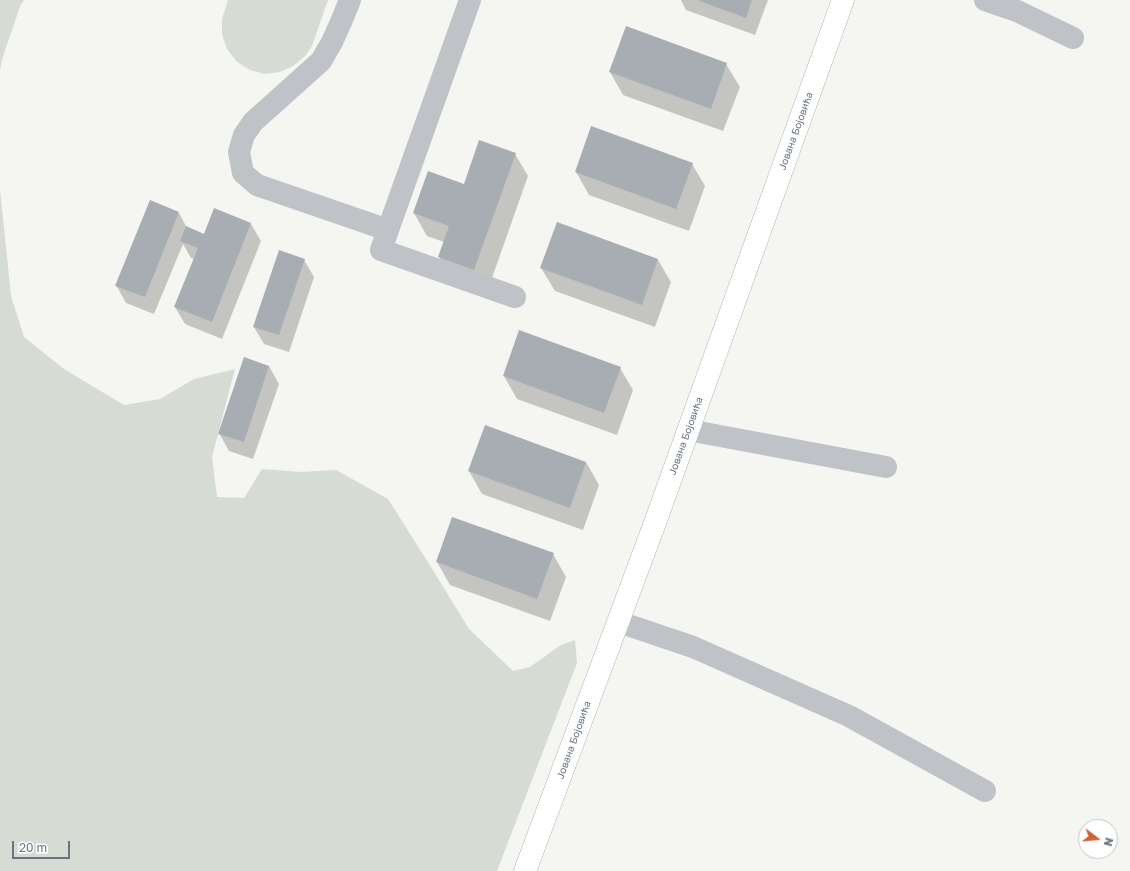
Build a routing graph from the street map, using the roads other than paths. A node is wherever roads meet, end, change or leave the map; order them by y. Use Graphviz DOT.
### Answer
graph roads {
  1 [pos="350,0"];
  2 [pos="470,0"];
  3 [pos="842,0"];
  4 [pos="985,0"];
  5 [pos="1073,38"];
  6 [pos="388,230"];
  7 [pos="515,297"];
  8 [pos="688,430"];
  9 [pos="886,467"];
  10 [pos="619,622"];
  11 [pos="986,791"];
  12 [pos="525,871"];
  1 -- 6 [label="lane"];
  2 -- 6 [label="lane"];
  3 -- 8 [label="main road, Јована Бојовића"];
  4 -- 5 [label="lane"];
  6 -- 7 [label="lane"];
  8 -- 9 [label="lane"];
  8 -- 10 [label="main road, Јована Бојовића"];
  10 -- 11 [label="lane"];
  10 -- 12 [label="main road, Јована Бојовића"];
}
